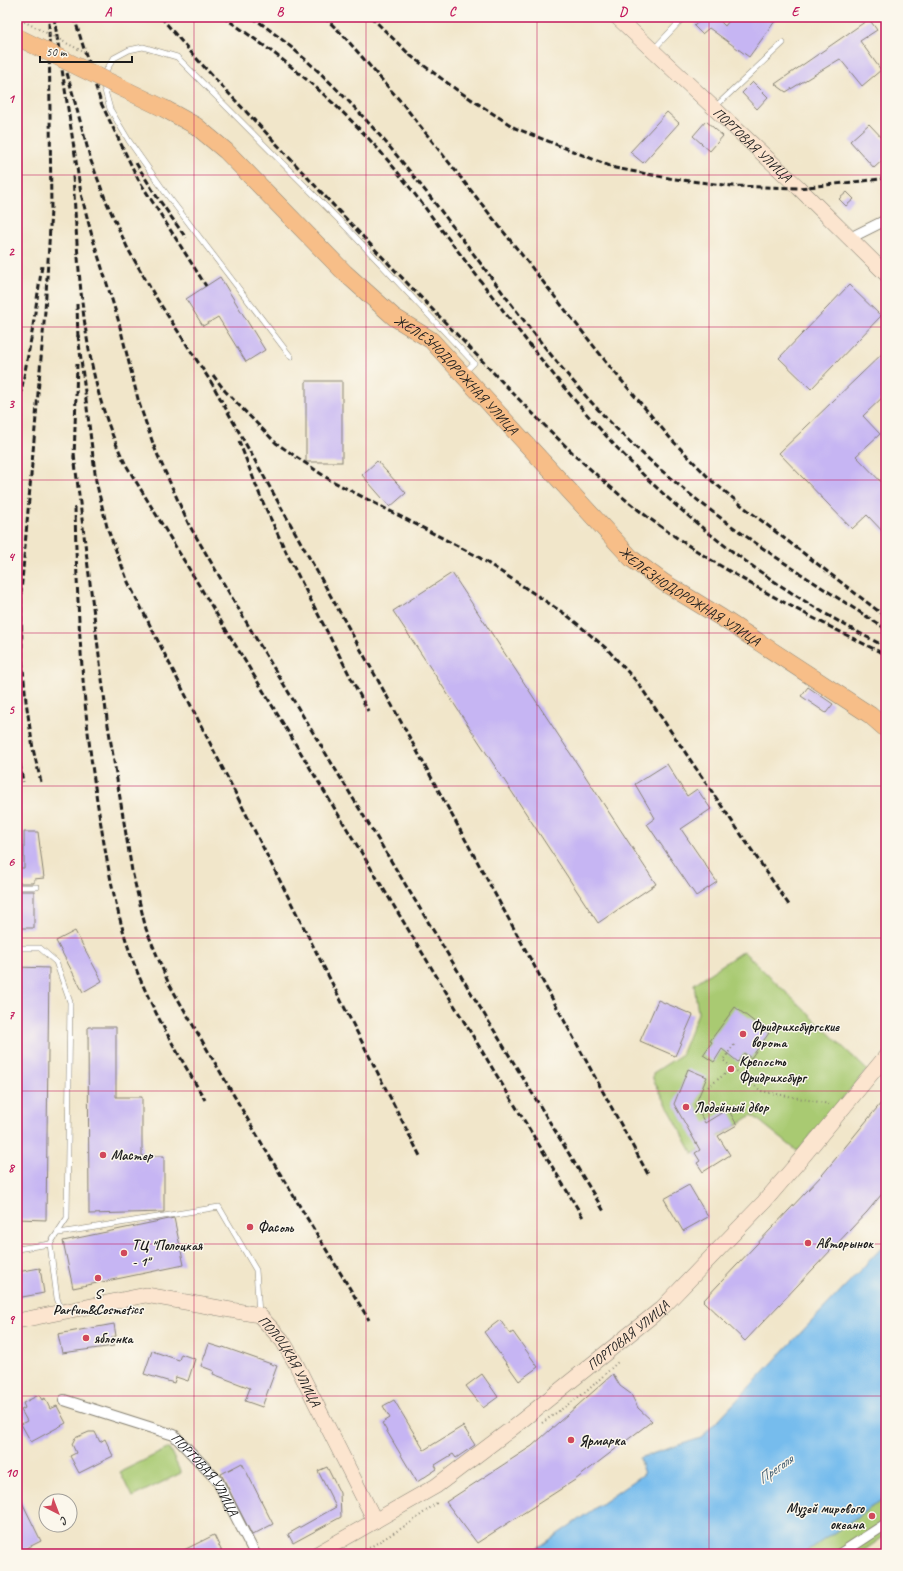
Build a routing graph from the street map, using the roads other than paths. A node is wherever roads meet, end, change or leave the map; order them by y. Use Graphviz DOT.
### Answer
graph roads {
  1 [pos="617,17"];
  2 [pos="684,17"];
  3 [pos="17,37"];
  4 [pos="783,43"];
  5 [pos="653,51"];
  6 [pos="714,108"];
  7 [pos="886,220"];
  8 [pos="850,238"];
  9 [pos="886,274"];
  10 [pos="291,357"];
  11 [pos="463,374"];
  12 [pos="886,728"];
  13 [pos="17,887"];
  14 [pos="37,887"];
  15 [pos="17,948"];
  16 [pos="886,1056"];
  17 [pos="59,1233"];
  18 [pos="50,1244"];
  19 [pos="17,1249"];
  20 [pos="61,1311"];
  21 [pos="259,1315"];
  22 [pos="17,1321"];
  23 [pos="64,1400"];
  24 [pos="375,1521"];
  25 [pos="886,1524"];
  26 [pos="255,1554"];
  27 [pos="317,1554"];
  28 [pos="840,1554"];
  1 -- 5 [label="main road, ПОРТОВАЯ УЛИЦА"];
  2 -- 5 [label="lane"];
  3 -- 11 [label="main road, ЖЕЛЕЗНОДОРОЖНАЯ УЛИЦА, bridge"];
  4 -- 6 [label="lane"];
  5 -- 6 [label="main road, ПОРТОВАЯ УЛИЦА"];
  6 -- 8 [label="main road, ПОРТОВАЯ УЛИЦА"];
  7 -- 8 [label="street"];
  8 -- 9 [label="main road, ПОРТОВАЯ УЛИЦА"];
  10 -- 11 [label="lane"];
  11 -- 12 [label="main road, ЖЕЛЕЗНОДОРОЖНАЯ УЛИЦА"];
  13 -- 14 [label="lane"];
  15 -- 17 [label="lane"];
  16 -- 24 [label="main road, ПОРТОВАЯ УЛИЦА"];
  17 -- 18 [label="lane"];
  17 -- 21 [label="lane"];
  18 -- 19 [label="lane"];
  18 -- 20 [label="lane"];
  20 -- 21 [label="main road, ПОЛОЦКАЯ УЛИЦА"];
  20 -- 22 [label="main road, ПОЛОЦКАЯ УЛИЦА"];
  21 -- 24 [label="main road, ПОЛОЦКАЯ УЛИЦА"];
  23 -- 26 [label="street, ПОРТОВАЯ УЛИЦА"];
  24 -- 27 [label="main road, ПОРТОВАЯ УЛИЦА"];
  25 -- 28 [label="street"];
}
